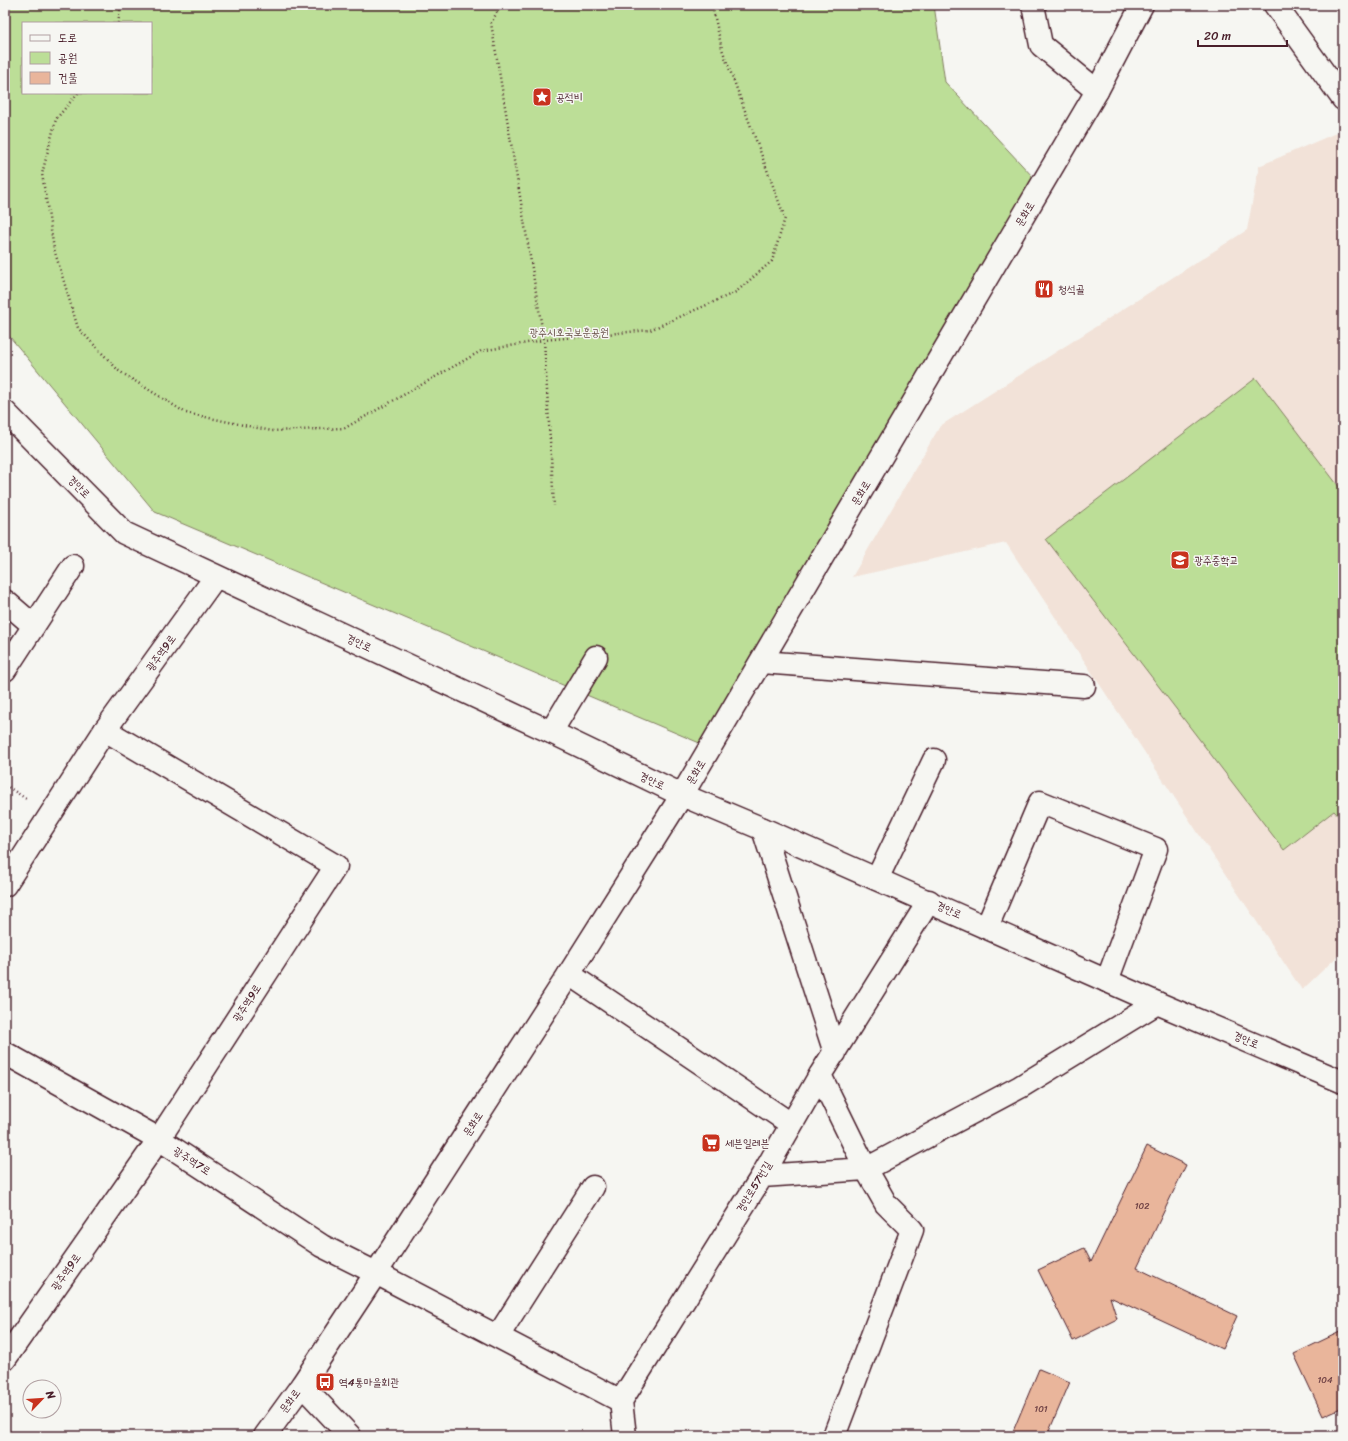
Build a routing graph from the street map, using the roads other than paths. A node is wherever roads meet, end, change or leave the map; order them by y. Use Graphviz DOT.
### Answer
graph roads {
  1 [pos="1032,5"];
  2 [pos="1142,5"];
  3 [pos="1275,5"];
  4 [pos="1098,91"];
  5 [pos="1343,99"];
  6 [pos="5,412"];
  7 [pos="73,566"];
  8 [pos="216,576"];
  9 [pos="5,601"];
  10 [pos="34,626"];
  11 [pos="596,657"];
  12 [pos="761,662"];
  13 [pos="5,670"];
  14 [pos="1084,686"];
  15 [pos="105,730"];
  16 [pos="551,732"];
  17 [pos="934,760"];
  18 [pos="682,795"];
  19 [pos="763,829"];
  20 [pos="877,879"];
  21 [pos="5,886"];
  22 [pos="929,902"];
  23 [pos="987,927"];
  24 [pos="569,974"];
  25 [pos="1107,981"];
  26 [pos="1157,1003"];
  27 [pos="5,1053"];
  28 [pos="835,1053"];
  29 [pos="820,1075"];
  30 [pos="1343,1082"];
  31 [pos="791,1124"];
  32 [pos="159,1139"];
  33 [pos="866,1169"];
  34 [pos="762,1176"];
  35 [pos="593,1187"];
  36 [pos="376,1273"];
  37 [pos="498,1336"];
  38 [pos="5,1359"];
  39 [pos="302,1386"];
  40 [pos="621,1401"];
  41 [pos="265,1436"];
  42 [pos="350,1436"];
  43 [pos="625,1436"];
  44 [pos="834,1436"];
  1 -- 4 [label="street"];
  2 -- 4 [label="street, 문화로"];
  3 -- 5 [label="street"];
  4 -- 12 [label="street, 문화로"];
  6 -- 8 [label="street, 경안로"];
  7 -- 10 [label="street"];
  8 -- 15 [label="street, 광주역9로"];
  8 -- 16 [label="street, 경안로"];
  9 -- 10 [label="street"];
  10 -- 13 [label="street"];
  11 -- 16 [label="street"];
  12 -- 14 [label="street"];
  12 -- 18 [label="street, 문화로"];
  15 -- 21 [label="street, 광주역9로"];
  15 -- 32 [label="street, 광주역9로"];
  16 -- 18 [label="street, 경안로"];
  17 -- 20 [label="street"];
  18 -- 19 [label="street, 경안로"];
  18 -- 24 [label="street, 문화로"];
  19 -- 20 [label="street, 경안로"];
  19 -- 28 [label="street"];
  20 -- 22 [label="street, 경안로"];
  22 -- 23 [label="street, 경안로"];
  22 -- 28 [label="street, 경안로57번길"];
  23 -- 25 [label="street, 경안로"];
  23 -- 25 [label="street"];
  24 -- 31 [label="street"];
  24 -- 36 [label="street, 문화로"];
  25 -- 26 [label="street, 경안로"];
  26 -- 30 [label="street, 경안로"];
  26 -- 33 [label="street"];
  27 -- 32 [label="street, 광주역7로"];
  28 -- 29 [label="street, 경안로57번길"];
  29 -- 31 [label="street, 경안로57번길"];
  29 -- 33 [label="street"];
  31 -- 34 [label="street, 경안로57번길"];
  32 -- 36 [label="street, 광주역7로"];
  32 -- 38 [label="street, 광주역9로"];
  33 -- 34 [label="street"];
  33 -- 44 [label="street"];
  34 -- 40 [label="street, 경안로57번길"];
  35 -- 37 [label="street"];
  36 -- 37 [label="street"];
  36 -- 39 [label="street, 문화로"];
  37 -- 40 [label="street"];
  39 -- 41 [label="street, 문화로"];
  39 -- 42 [label="street, 문화로"];
  40 -- 43 [label="street"];
}
